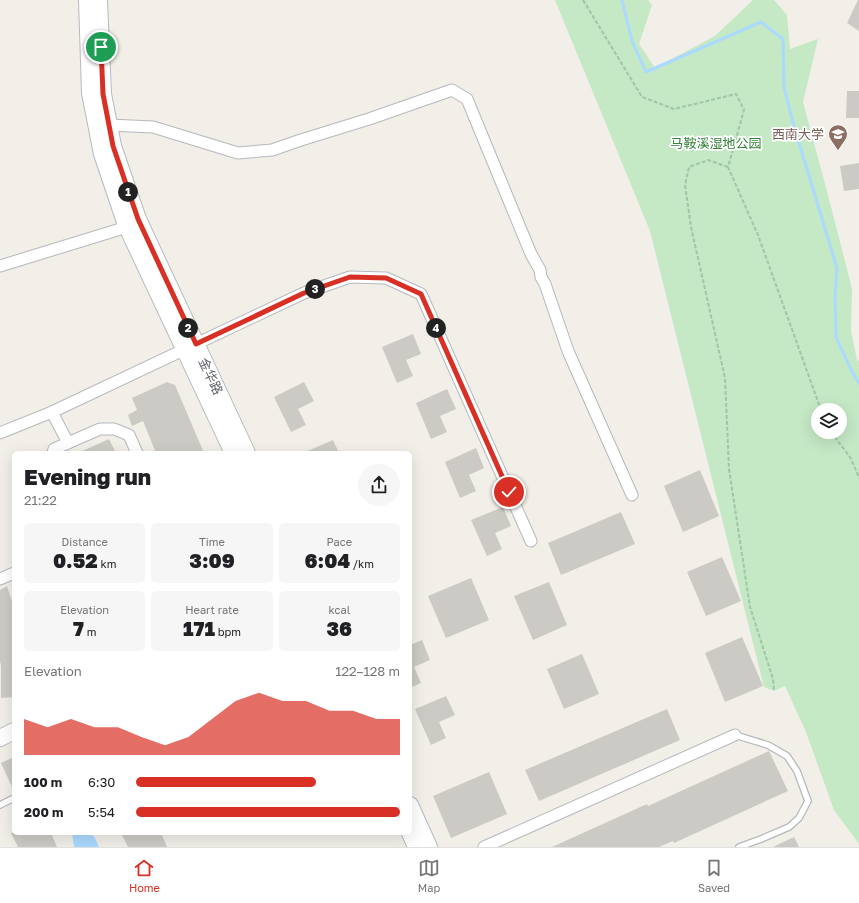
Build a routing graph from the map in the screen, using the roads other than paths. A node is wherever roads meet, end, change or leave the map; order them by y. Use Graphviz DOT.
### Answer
graph roads {
  1 [pos="87,0"];
  2 [pos="99,0"];
  3 [pos="109,125"];
  4 [pos="127,227"];
  5 [pos="0,266"];
  6 [pos="190,347"];
  7 [pos="52,412"];
  8 [pos="0,433"];
  9 [pos="68,443"];
  10 [pos="54,451"];
  11 [pos="136,451"];
  12 [pos="232,451"];
  13 [pos="246,451"];
  14 [pos="632,495"];
  15 [pos="531,541"];
  16 [pos="12,574"];
  17 [pos="0,579"];
  18 [pos="12,721"];
  19 [pos="0,727"];
  20 [pos="12,732"];
  21 [pos="735,735"];
  22 [pos="0,738"];
  23 [pos="12,799"];
  24 [pos="0,805"];
  25 [pos="412,809"];
  26 [pos="411,835"];
  27 [pos="416,847"];
  28 [pos="429,847"];
  29 [pos="484,847"];
  30 [pos="739,847"];
  1 -- 4 [label="main road, 金华路"];
  2 -- 3 [label="main road, 金华路"];
  3 -- 6 [label="main road, 金华路"];
  3 -- 14 [label="street"];
  4 -- 5 [label="street"];
  4 -- 6 [label="main road, 金华路"];
  6 -- 7 [label="street"];
  6 -- 12 [label="main road, 金华路"];
  6 -- 13 [label="main road, 金华路"];
  6 -- 15 [label="street"];
  7 -- 8 [label="street"];
  7 -- 9 [label="street"];
  9 -- 10 [label="street"];
  9 -- 11 [label="street"];
  16 -- 17 [label="street"];
  18 -- 19 [label="main road"];
  20 -- 22 [label="main road"];
  21 -- 29 [label="street"];
  21 -- 30 [label="lane"];
  23 -- 24 [label="lane"];
  25 -- 28 [label="main road"];
  26 -- 27 [label="main road"];
}
